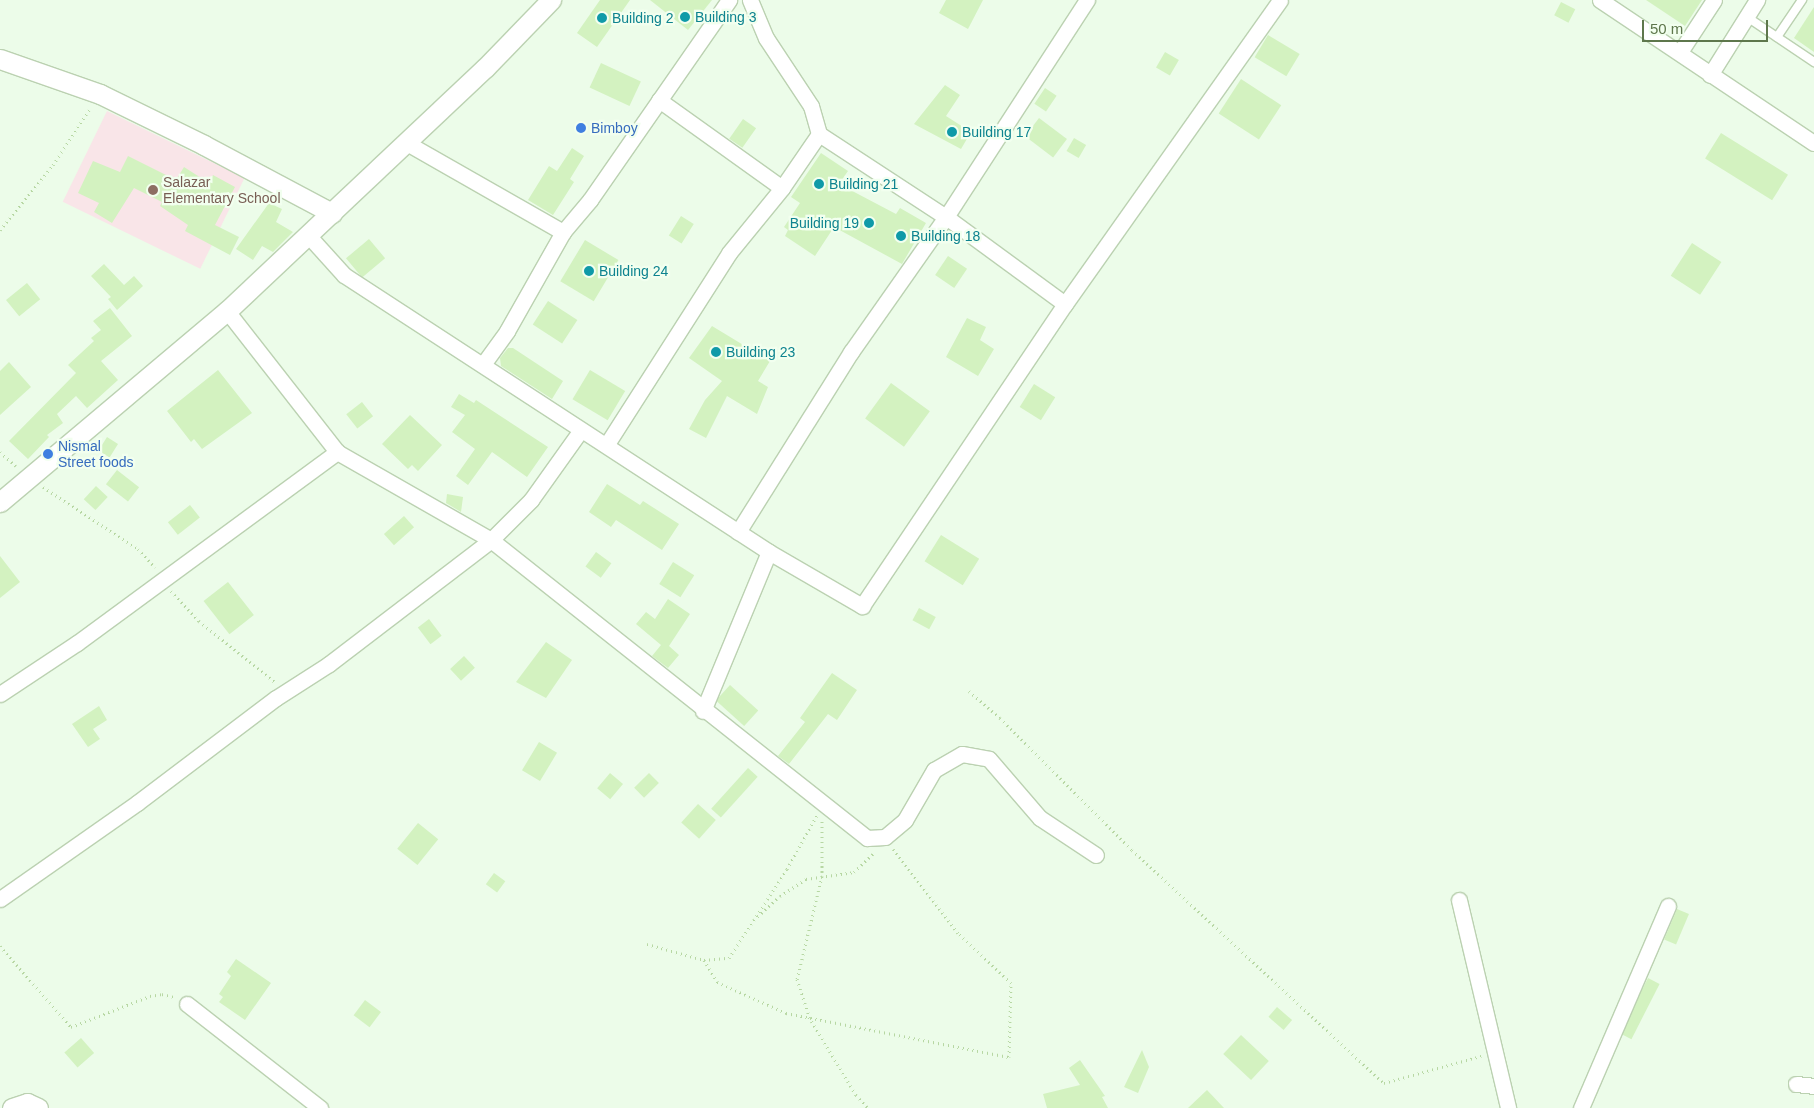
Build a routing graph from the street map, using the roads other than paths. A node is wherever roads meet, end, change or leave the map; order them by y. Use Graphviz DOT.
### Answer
graph roads {
  1 [pos="551,0"];
  2 [pos="729,0"];
  3 [pos="750,0"];
  4 [pos="1087,0"];
  5 [pos="1280,0"];
  6 [pos="1600,0"];
  7 [pos="1714,0"];
  8 [pos="1758,0"];
  9 [pos="1802,0"];
  10 [pos="1747,17"];
  11 [pos="1777,37"];
  12 [pos="1680,52"];
  13 [pos="0,59"];
  14 [pos="1814,62"];
  15 [pos="1710,75"];
  16 [pos="658,100"];
  17 [pos="819,134"];
  18 [pos="405,142"];
  19 [pos="1814,143"];
  20 [pos="782,188"];
  21 [pos="332,213"];
  22 [pos="946,217"];
  23 [pos="563,232"];
  24 [pos="307,234"];
  25 [pos="1065,304"];
  26 [pos="227,311"];
  27 [pos="484,363"];
  28 [pos="582,430"];
  29 [pos="607,444"];
  30 [pos="337,452"];
  31 [pos="0,502"];
  32 [pos="738,532"];
  33 [pos="491,540"];
  34 [pos="768,552"];
  35 [pos="0,694"];
  36 [pos="703,710"];
  37 [pos="1096,855"];
  38 [pos="0,899"];
  39 [pos="1459,900"];
  40 [pos="1668,906"];
  41 [pos="187,1004"];
  42 [pos="1796,1084"];
  43 [pos="1814,1086"];
  44 [pos="12,1108"];
  45 [pos="38,1108"];
  46 [pos="320,1108"];
  47 [pos="1508,1108"];
  48 [pos="1581,1108"];
  1 -- 18 [label="street"];
  2 -- 16 [label="street"];
  3 -- 17 [label="street"];
  4 -- 22 [label="street"];
  5 -- 25 [label="street"];
  6 -- 12 [label="street"];
  7 -- 12 [label="street"];
  8 -- 10 [label="street"];
  9 -- 11 [label="lane"];
  10 -- 11 [label="lane"];
  10 -- 15 [label="street"];
  11 -- 14 [label="lane"];
  12 -- 15 [label="street"];
  13 -- 21 [label="street"];
  15 -- 19 [label="street"];
  16 -- 20 [label="street"];
  16 -- 23 [label="street"];
  17 -- 20 [label="street"];
  17 -- 22 [label="street"];
  18 -- 21 [label="street"];
  18 -- 23 [label="street"];
  20 -- 29 [label="street"];
  21 -- 24 [label="street"];
  22 -- 25 [label="street"];
  22 -- 32 [label="street"];
  23 -- 27 [label="street"];
  24 -- 26 [label="street"];
  24 -- 27 [label="street"];
  25 -- 34 [label="street"];
  26 -- 30 [label="street"];
  26 -- 31 [label="street"];
  27 -- 28 [label="street"];
  28 -- 29 [label="street"];
  28 -- 33 [label="street"];
  29 -- 32 [label="street"];
  30 -- 33 [label="street"];
  30 -- 35 [label="street"];
  32 -- 34 [label="street"];
  33 -- 36 [label="street"];
  33 -- 38 [label="street"];
  34 -- 36 [label="street"];
  36 -- 37 [label="street"];
  39 -- 47 [label="street"];
  40 -- 48 [label="street"];
  41 -- 46 [label="street"];
  42 -- 43 [label="street"];
  44 -- 45 [label="street"];
}
